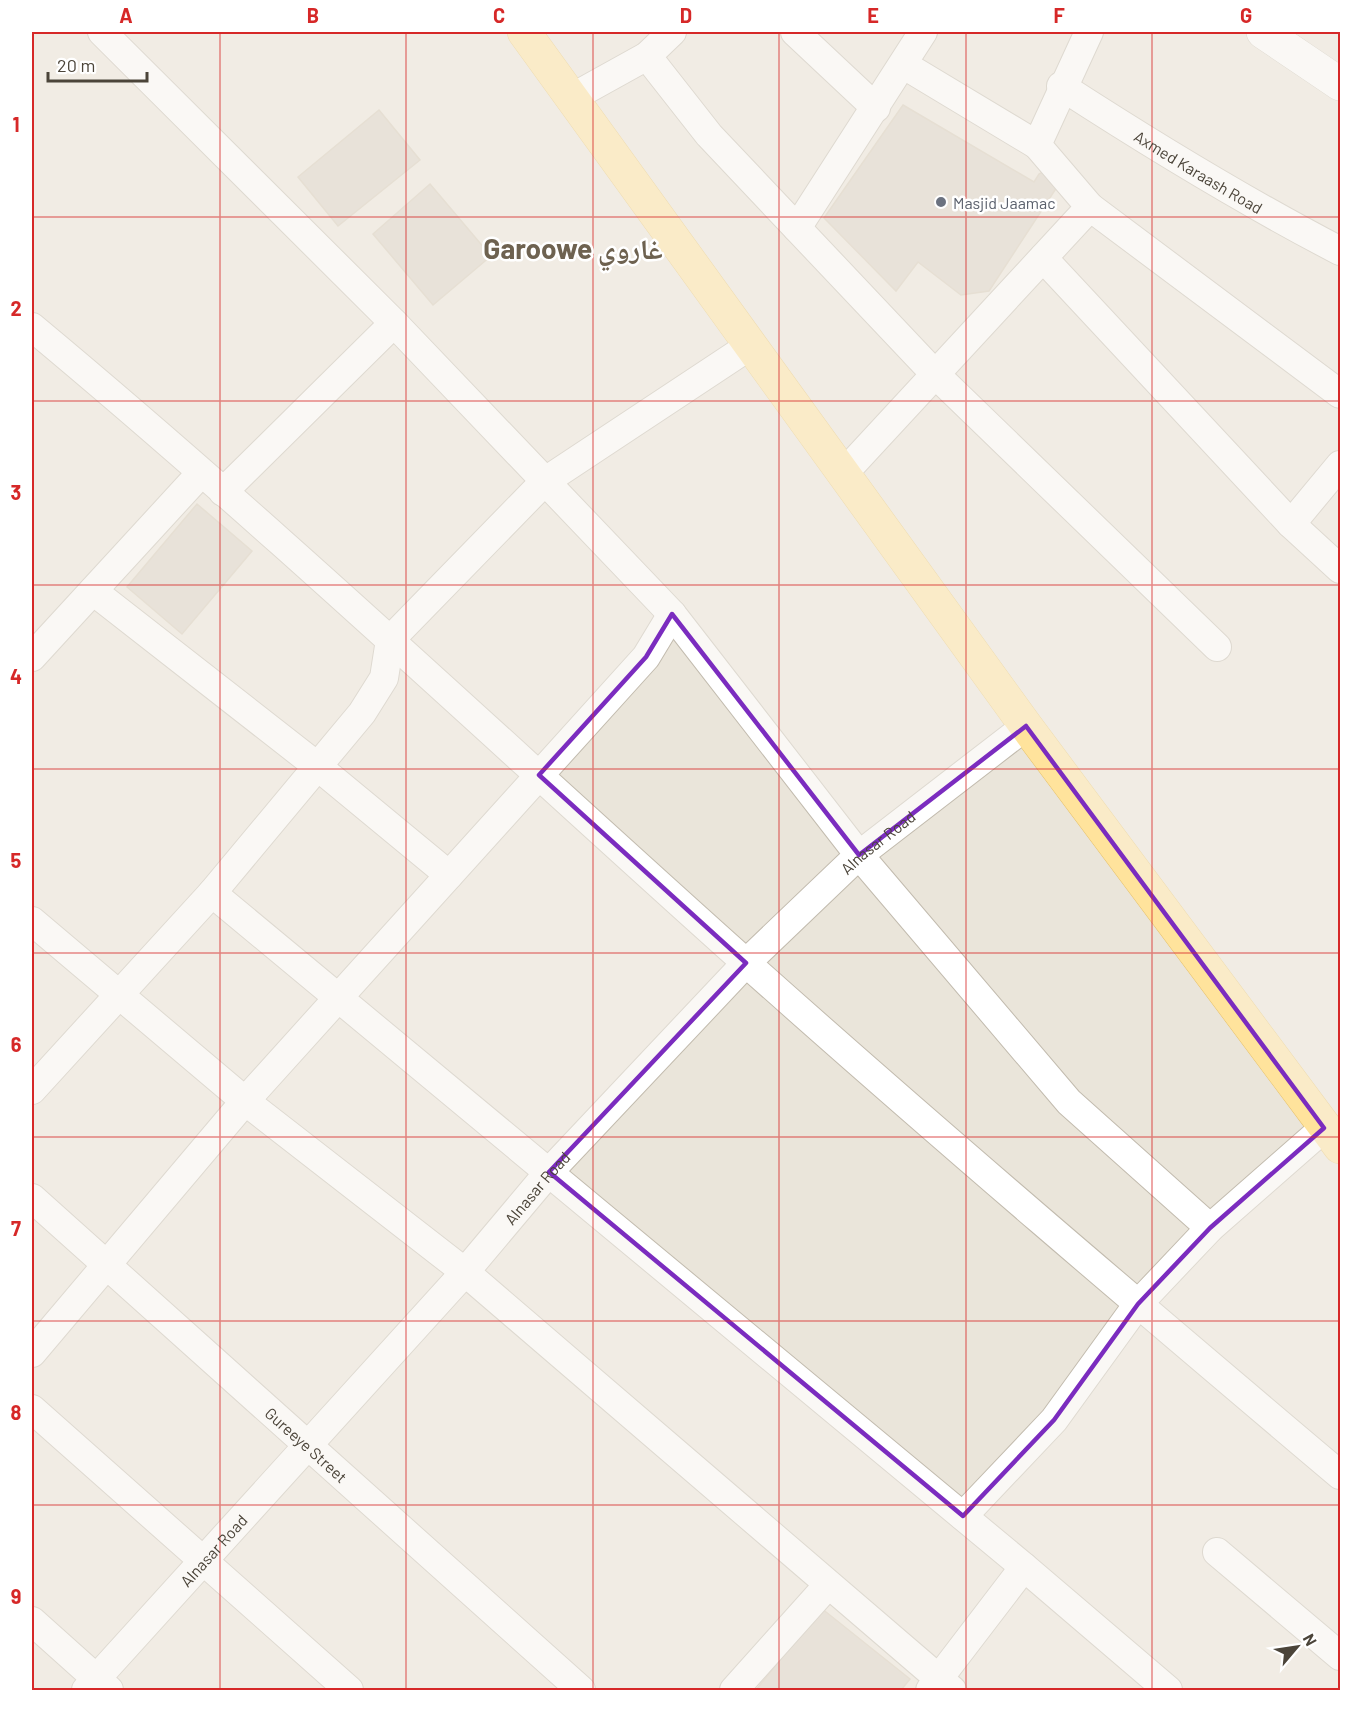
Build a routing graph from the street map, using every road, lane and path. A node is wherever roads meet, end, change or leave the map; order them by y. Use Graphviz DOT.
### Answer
graph roads {
  1 [pos="102,32"];
  2 [pos="524,32"];
  3 [pos="672,32"];
  4 [pos="795,32"];
  5 [pos="923,32"];
  6 [pos="1089,32"];
  7 [pos="1263,32"];
  8 [pos="647,56"];
  9 [pos="904,65"];
  10 [pos="1341,84"];
  11 [pos="1062,86"];
  12 [pos="573,98"];
  13 [pos="876,108"];
  14 [pos="1037,145"];
  15 [pos="1090,207"];
  16 [pos="798,228"];
  17 [pos="1341,250"];
  18 [pos="1043,258"];
  19 [pos="394,323"];
  20 [pos="32,327"];
  21 [pos="751,345"];
  22 [pos="935,374"];
  23 [pos="1341,394"];
  24 [pos="1341,465"];
  25 [pos="201,473"];
  26 [pos="843,474"];
  27 [pos="544,482"];
  28 [pos="223,492"];
  29 [pos="1291,524"];
  30 [pos="1341,569"];
  31 [pos="93,591"];
  32 [pos="672,614"];
  33 [pos="390,640"];
  34 [pos="1217,647"];
  35 [pos="32,657"];
  36 [pos="1026,726"];
  37 [pos="317,766"];
  38 [pos="539,775"];
  39 [pos="859,855"];
  40 [pos="449,875"];
  41 [pos="212,893"];
  42 [pos="32,921"];
  43 [pos="746,963"];
  44 [pos="118,995"];
  45 [pos="339,997"];
  46 [pos="32,1090"];
  47 [pos="245,1101"];
  48 [pos="1332,1138"];
  49 [pos="549,1172"];
  50 [pos="32,1198"];
  51 [pos="1210,1228"];
  52 [pos="106,1264"];
  53 [pos="465,1272"];
  54 [pos="1138,1304"];
  55 [pos="32,1353"];
  56 [pos="32,1409"];
  57 [pos="306,1444"];
  58 [pos="1341,1475"];
  59 [pos="963,1516"];
  60 [pos="1217,1552"];
  61 [pos="205,1561"];
  62 [pos="1024,1567"];
  63 [pos="828,1585"];
  64 [pos="32,1621"];
  65 [pos="1341,1656"];
  66 [pos="940,1686"];
  67 [pos="97,1687"];
  68 [pos="349,1690"];
  69 [pos="581,1690"];
  70 [pos="734,1690"];
  71 [pos="1168,1690"];
  1 -- 19 [label="street"];
  2 -- 12 [label="main road"];
  3 -- 8 [label="street"];
  4 -- 13 [label="street"];
  5 -- 9 [label="street"];
  6 -- 11 [label="street"];
  7 -- 10 [label="street"];
  8 -- 12 [label="street"];
  8 -- 16 [label="street"];
  9 -- 13 [label="street"];
  9 -- 14 [label="street"];
  11 -- 14 [label="street"];
  11 -- 17 [label="street, Axmed Karaash Road"];
  12 -- 21 [label="main road"];
  13 -- 16 [label="street"];
  14 -- 15 [label="street"];
  15 -- 18 [label="street"];
  15 -- 23 [label="street"];
  16 -- 22 [label="street"];
  18 -- 22 [label="street"];
  18 -- 29 [label="street"];
  19 -- 27 [label="street"];
  19 -- 28 [label="street"];
  20 -- 25 [label="street"];
  21 -- 26 [label="main road"];
  21 -- 27 [label="street"];
  22 -- 26 [label="street"];
  22 -- 34 [label="street"];
  24 -- 29 [label="street"];
  25 -- 28 [label="street"];
  25 -- 31 [label="street"];
  26 -- 36 [label="main road"];
  27 -- 32 [label="street"];
  27 -- 33 [label="street"];
  28 -- 33 [label="street"];
  29 -- 30 [label="street"];
  31 -- 35 [label="street"];
  31 -- 37 [label="street"];
  32 -- 38 [label="street"];
  32 -- 39 [label="street"];
  33 -- 37 [label="street"];
  33 -- 38 [label="street"];
  36 -- 39 [label="street, Alnasar Road"];
  36 -- 48 [label="main road"];
  37 -- 40 [label="street"];
  37 -- 41 [label="street"];
  38 -- 40 [label="street"];
  38 -- 43 [label="street"];
  39 -- 43 [label="street, Alnasar Road"];
  39 -- 51 [label="street"];
  40 -- 45 [label="street"];
  41 -- 44 [label="street"];
  41 -- 45 [label="street"];
  42 -- 44 [label="street"];
  43 -- 49 [label="street, Alnasar Road"];
  43 -- 54 [label="street"];
  44 -- 46 [label="street"];
  44 -- 47 [label="street"];
  45 -- 47 [label="street"];
  45 -- 49 [label="street"];
  47 -- 52 [label="street"];
  47 -- 53 [label="street"];
  48 -- 51 [label="street"];
  49 -- 53 [label="street, Alnasar Road"];
  49 -- 59 [label="street"];
  50 -- 52 [label="street, Gureeye Street"];
  51 -- 54 [label="street"];
  52 -- 55 [label="street"];
  52 -- 57 [label="street, Gureeye Street"];
  53 -- 57 [label="street, Alnasar Road"];
  53 -- 63 [label="street"];
  54 -- 58 [label="street"];
  54 -- 59 [label="street"];
  56 -- 61 [label="street"];
  57 -- 61 [label="street, Alnasar Road"];
  57 -- 69 [label="street, Gureeye Street"];
  59 -- 62 [label="street"];
  60 -- 65 [label="street"];
  61 -- 67 [label="street, Alnasar Road"];
  61 -- 68 [label="street"];
  62 -- 66 [label="street"];
  62 -- 71 [label="street"];
  63 -- 66 [label="street"];
  63 -- 70 [label="street"];
  64 -- 67 [label="street"];
}
